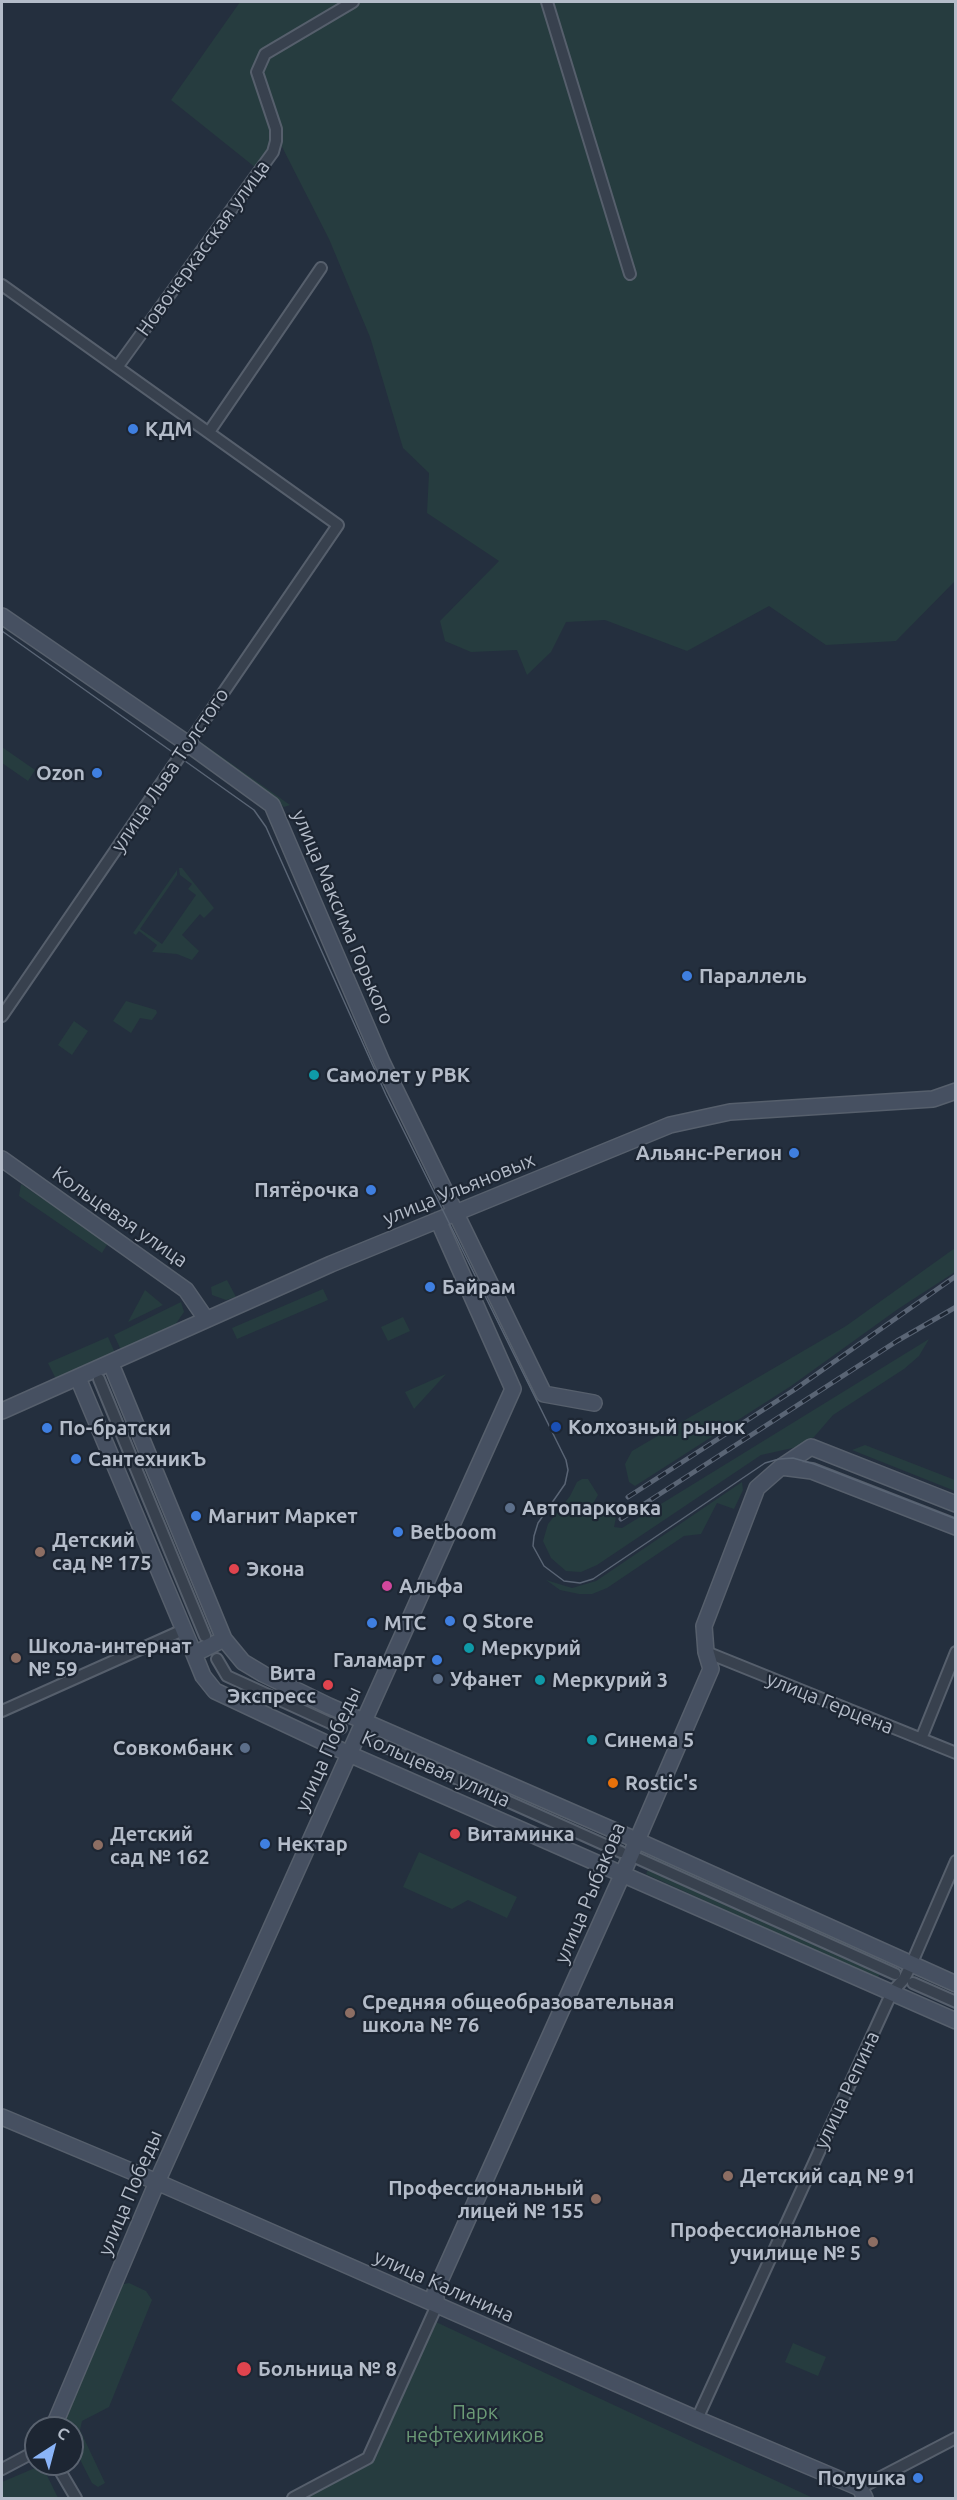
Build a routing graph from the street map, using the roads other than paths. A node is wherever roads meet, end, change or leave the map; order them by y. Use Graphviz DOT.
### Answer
graph roads {
  1 [pos="353,2"];
  2 [pos="547,2"];
  3 [pos="321,268"];
  4 [pos="630,274"];
  5 [pos="2,285"];
  6 [pos="118,366"];
  7 [pos="209,432"];
  8 [pos="2,616"];
  9 [pos="188,744"];
  10 [pos="2,1016"];
  11 [pos="956,1091"];
  12 [pos="2,1159"];
  13 [pos="457,1213"];
  14 [pos="438,1220"];
  15 [pos="206,1319"];
  16 [pos="111,1364"];
  17 [pos="78,1378"];
  18 [pos="99,1379"];
  19 [pos="594,1402"];
  20 [pos="2,1411"];
  21 [pos="781,1467"];
  22 [pos="956,1504"];
  23 [pos="956,1527"];
  24 [pos="183,1630"];
  25 [pos="205,1636"];
  26 [pos="224,1639"];
  27 [pos="706,1652"];
  28 [pos="956,1652"];
  29 [pos="194,1654"];
  30 [pos="217,1659"];
  31 [pos="2,1711"];
  32 [pos="364,1720"];
  33 [pos="341,1728"];
  34 [pos="921,1739"];
  35 [pos="375,1742"];
  36 [pos="956,1753"];
  37 [pos="349,1754"];
  38 [pos="636,1840"];
  39 [pos="621,1852"];
  40 [pos="637,1858"];
  41 [pos="956,1861"];
  42 [pos="623,1873"];
  43 [pos="911,1965"];
  44 [pos="895,1974"];
  45 [pos="913,1983"];
  46 [pos="956,1984"];
  47 [pos="892,1992"];
  48 [pos="956,2002"];
  49 [pos="956,2021"];
  50 [pos="2,2117"];
  51 [pos="158,2182"];
  52 [pos="437,2306"];
  53 [pos="58,2416"];
  54 [pos="696,2419"];
  55 [pos="956,2438"];
  56 [pos="24,2457"];
  57 [pos="2,2469"];
  58 [pos="63,2476"];
  59 [pos="862,2493"];
  60 [pos="76,2499"];
  61 [pos="293,2499"];
  1 -- 6 [label="street, Новочеркасская улица"];
  2 -- 4 [label="street"];
  3 -- 7 [label="street"];
  5 -- 6 [label="street"];
  6 -- 7 [label="street"];
  7 -- 9 [label="street, улица Льва Толстого"];
  8 -- 9 [label="street, улица Максима Горького"];
  9 -- 10 [label="street, улица Льва Толстого"];
  9 -- 13 [label="street, улица Максима Горького"];
  11 -- 13 [label="street, улица Ульяновых"];
  12 -- 15 [label="street, Кольцевая улица"];
  13 -- 14 [label="street, улица Ульяновых"];
  13 -- 19 [label="street, улица Максима Горького"];
  14 -- 15 [label="street, улица Ульяновых"];
  14 -- 32 [label="street, улица Победы"];
  15 -- 16 [label="street, улица Ульяновых"];
  16 -- 17 [label="street, улица Ульяновых"];
  16 -- 26 [label="street, Кольцевая улица"];
  17 -- 20 [label="street, улица Ульяновых"];
  17 -- 24 [label="street, Кольцевая улица"];
  18 -- 25 [label="street"];
  21 -- 22 [label="street, улица Рыбакова"];
  21 -- 23 [label="street"];
  21 -- 27 [label="street, улица Рыбакова"];
  24 -- 29 [label="street, Кольцевая улица"];
  24 -- 31 [label="street"];
  26 -- 29 [label="street"];
  26 -- 32 [label="street, Кольцевая улица"];
  27 -- 34 [label="street, улица Герцена"];
  27 -- 38 [label="street, улица Рыбакова"];
  28 -- 34 [label="street"];
  29 -- 37 [label="street, Кольцевая улица"];
  30 -- 33 [label="street"];
  32 -- 37 [label="street, улица Победы"];
  32 -- 38 [label="street, Кольцевая улица"];
  34 -- 36 [label="street, улица Герцена"];
  35 -- 39 [label="street"];
  37 -- 42 [label="street, Кольцевая улица"];
  37 -- 51 [label="street, улица Победы"];
  38 -- 42 [label="street, улица Рыбакова"];
  38 -- 43 [label="street, Кольцевая улица"];
  40 -- 44 [label="street"];
  41 -- 43 [label="street, улица Репина"];
  42 -- 47 [label="street, Кольцевая улица"];
  42 -- 52 [label="street, улица Рыбакова"];
  43 -- 46 [label="street, Кольцевая улица"];
  43 -- 47 [label="street, улица Репина"];
  45 -- 48 [label="street"];
  47 -- 49 [label="street, Кольцевая улица"];
  47 -- 54 [label="street, улица Репина"];
  50 -- 51 [label="street, улица Калинина"];
  51 -- 52 [label="street, улица Калинина"];
  51 -- 53 [label="street, улица Победы"];
  52 -- 54 [label="street, улица Калинина"];
  52 -- 61 [label="street, улица Рыбакова"];
  54 -- 59 [label="street, улица Калинина"];
  55 -- 59 [label="street"];
  56 -- 57 [label="street"];
  58 -- 60 [label="street"];
}
